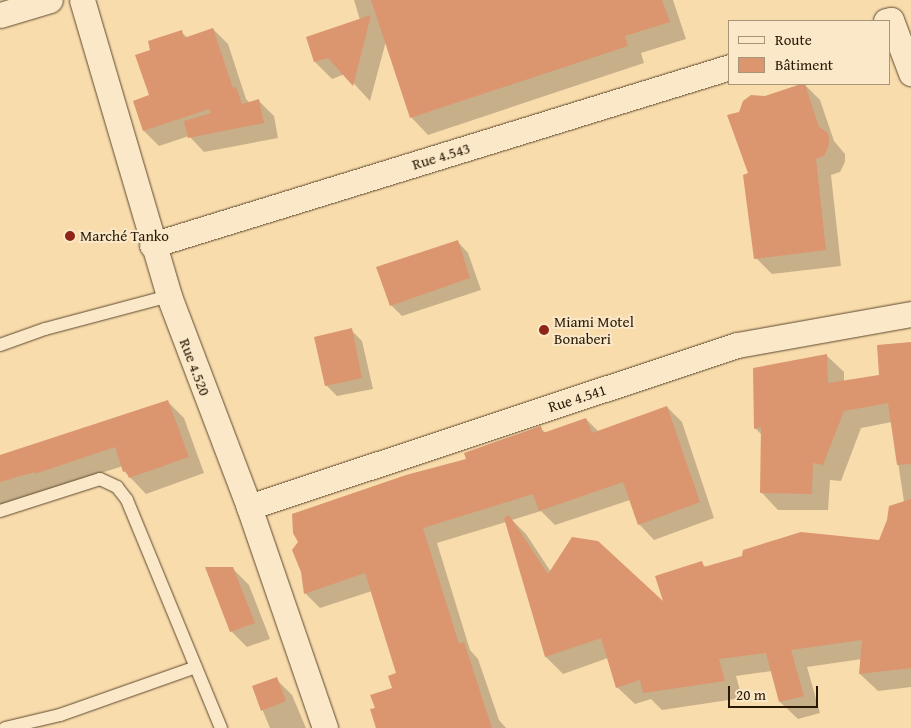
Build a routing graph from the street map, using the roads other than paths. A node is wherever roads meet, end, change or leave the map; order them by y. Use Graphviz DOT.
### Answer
graph roads {
  1 [pos="50,0"];
  2 [pos="82,0"];
  3 [pos="0,15"];
  4 [pos="896,18"];
  5 [pos="728,68"];
  6 [pos="911,73"];
  7 [pos="152,245"];
  8 [pos="168,296"];
  9 [pos="911,314"];
  10 [pos="0,345"];
  11 [pos="249,507"];
  12 [pos="0,511"];
  13 [pos="196,667"];
  14 [pos="6,728"];
  15 [pos="221,728"];
  16 [pos="325,728"];
  1 -- 3 [label="street"];
  2 -- 7 [label="street, Rue 4.520"];
  4 -- 6 [label="street"];
  5 -- 7 [label="street, Rue 4.543"];
  7 -- 8 [label="street, Rue 4.520"];
  8 -- 10 [label="lane"];
  8 -- 11 [label="street, Rue 4.520"];
  9 -- 11 [label="street, Rue 4.541"];
  11 -- 16 [label="street, Rue 4.520"];
  12 -- 13 [label="lane"];
  13 -- 14 [label="lane"];
  13 -- 15 [label="lane"];
}
